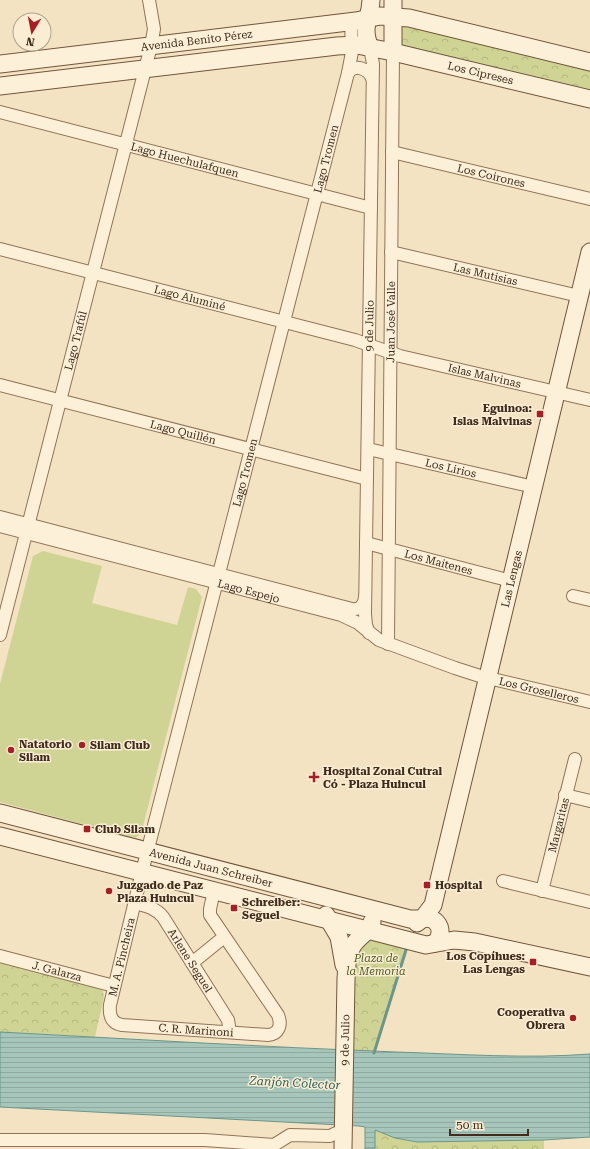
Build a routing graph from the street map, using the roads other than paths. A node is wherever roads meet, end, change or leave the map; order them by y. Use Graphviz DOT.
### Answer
graph roads {
  1 [pos="149,0"];
  2 [pos="371,0"];
  3 [pos="393,8"];
  4 [pos="369,18"];
  5 [pos="351,22"];
  6 [pos="352,45"];
  7 [pos="151,46"];
  8 [pos="370,48"];
  9 [pos="393,52"];
  10 [pos="590,62"];
  11 [pos="0,64"];
  12 [pos="145,68"];
  13 [pos="348,73"];
  14 [pos="372,78"];
  15 [pos="0,86"];
  16 [pos="590,99"];
  17 [pos="0,112"];
  18 [pos="126,144"];
  19 [pos="392,152"];
  20 [pos="317,194"];
  21 [pos="590,198"];
  22 [pos="371,208"];
  23 [pos="0,249"];
  24 [pos="391,252"];
  25 [pos="590,252"];
  26 [pos="93,273"];
  27 [pos="579,296"];
  28 [pos="284,322"];
  29 [pos="379,349"];
  30 [pos="0,384"];
  31 [pos="557,392"];
  32 [pos="60,400"];
  33 [pos="590,400"];
  34 [pos="252,449"];
  35 [pos="368,449"];
  36 [pos="390,454"];
  37 [pos="367,479"];
  38 [pos="534,487"];
  39 [pos="0,517"];
  40 [pos="0,526"];
  41 [pos="27,529"];
  42 [pos="366,543"];
  43 [pos="389,549"];
  44 [pos="218,579"];
  45 [pos="511,581"];
  46 [pos="366,594"];
  47 [pos="573,596"];
  48 [pos="590,600"];
  49 [pos="2,623"];
  50 [pos="369,634"];
  51 [pos="0,635"];
  52 [pos="388,644"];
  53 [pos="488,678"];
  54 [pos="590,702"];
  55 [pos="575,758"];
  56 [pos="566,795"];
  57 [pos="590,802"];
  58 [pos="0,813"];
  59 [pos="0,836"];
  60 [pos="148,852"];
  61 [pos="142,872"];
  62 [pos="503,882"];
  63 [pos="214,891"];
  64 [pos="542,891"];
  65 [pos="341,902"];
  66 [pos="590,902"];
  67 [pos="135,903"];
  68 [pos="363,907"];
  69 [pos="328,920"];
  70 [pos="429,921"];
  71 [pos="368,930"];
  72 [pos="224,937"];
  73 [pos="429,943"];
  74 [pos="488,944"];
  75 [pos="0,956"];
  76 [pos="192,963"];
  77 [pos="590,968"];
  78 [pos="346,979"];
  79 [pos="114,986"];
  80 [pos="111,1019"];
  81 [pos="230,1032"];
  82 [pos="343,1138"];
  83 [pos="0,1140"];
  84 [pos="285,1143"];
  1 -- 7 [label="street, Lago Trafúl"];
  2 -- 4 [label="main road, 9 de Julio"];
  3 -- 4 [label="main road, Avenida Benito Pérez"];
  3 -- 9 [label="main road, Juan José Valle"];
  3 -- 10 [label="main road"];
  4 -- 5 [label="main road, Avenida Benito Pérez"];
  4 -- 8 [label="main road, 9 de Julio"];
  5 -- 6 [label="street, Lago Tromen"];
  5 -- 7 [label="main road, Avenida Benito Pérez"];
  6 -- 8 [label="main road, Avenida Benito Pérez"];
  6 -- 12 [label="main road, Avenida Benito Pérez"];
  6 -- 13 [label="street, Lago Tromen"];
  7 -- 11 [label="main road, Avenida Benito Pérez"];
  7 -- 12 [label="street, Lago Trafúl"];
  8 -- 9 [label="main road, Los Cipreses"];
  8 -- 14 [label="street, 9 de Julio"];
  9 -- 16 [label="main road, Los Cipreses"];
  9 -- 19 [label="street, Juan José Valle"];
  12 -- 15 [label="main road, Avenida Benito Pérez"];
  12 -- 18 [label="street, Lago Trafúl"];
  13 -- 14 [label="street"];
  13 -- 20 [label="street, Lago Tromen"];
  14 -- 22 [label="street, 9 de Julio"];
  17 -- 18 [label="street, Lago Huechulafquen"];
  18 -- 20 [label="street, Lago Huechulafquen"];
  18 -- 26 [label="street, Lago Trafúl"];
  19 -- 21 [label="street, Los Coirones"];
  19 -- 24 [label="street, Juan José Valle"];
  20 -- 22 [label="street, Lago Huechulafquen"];
  20 -- 28 [label="street, Lago Tromen"];
  22 -- 29 [label="street, 9 de Julio"];
  23 -- 26 [label="street, Lago Aluminé"];
  24 -- 27 [label="street, Las Mutisias"];
  24 -- 29 [label="street, Juan José Valle"];
  25 -- 27 [label="main road, Las Lengas"];
  26 -- 28 [label="street, Lago Aluminé"];
  26 -- 32 [label="street, Lago Trafúl"];
  27 -- 31 [label="main road, Las Lengas"];
  28 -- 29 [label="street, Lago Aluminé"];
  28 -- 34 [label="street, Lago Tromen"];
  29 -- 31 [label="street, Islas Malvinas"];
  29 -- 35 [label="street, 9 de Julio"];
  29 -- 36 [label="street, Juan José Valle"];
  30 -- 32 [label="street, Lago Quillén"];
  31 -- 33 [label="street, Islas Malvinas"];
  31 -- 38 [label="main road, Las Lengas"];
  32 -- 34 [label="street, Lago Quillén"];
  32 -- 41 [label="street, Lago Trafúl"];
  34 -- 37 [label="street, Lago Quillén"];
  34 -- 44 [label="street, Lago Tromen"];
  35 -- 36 [label="street, Los Lirios"];
  35 -- 37 [label="street, 9 de Julio"];
  36 -- 38 [label="street, Los Lirios"];
  36 -- 43 [label="street, Juan José Valle"];
  37 -- 42 [label="street, 9 de Julio"];
  38 -- 45 [label="main road, Las Lengas"];
  39 -- 41 [label="street, Lago Espejo"];
  40 -- 41 [label="street, Lago Espejo"];
  41 -- 44 [label="street, Lago Espejo"];
  41 -- 49 [label="street, Lago Trafúl"];
  42 -- 43 [label="street, Los Maitenes"];
  42 -- 46 [label="street, 9 de Julio"];
  43 -- 45 [label="street, Los Maitenes"];
  43 -- 52 [label="street, Juan José Valle"];
  44 -- 46 [label="street, Lago Espejo"];
  44 -- 50 [label="street, Lago Espejo"];
  44 -- 60 [label="street, Lago Tromen"];
  45 -- 53 [label="main road, Las Lengas"];
  46 -- 50 [label="street, 9 de Julio"];
  47 -- 48 [label="street"];
  49 -- 51 [label="street, Lago Trafúl"];
  50 -- 52 [label="street, Lago Espejo"];
  52 -- 53 [label="street, Lago Espejo"];
  53 -- 54 [label="street, Los Groselleros"];
  53 -- 70 [label="main road, Las Lengas"];
  55 -- 56 [label="street, Margaritas"];
  56 -- 57 [label="street"];
  56 -- 64 [label="street, Margaritas"];
  58 -- 60 [label="main road, Avenida Juan Schreiber"];
  59 -- 61 [label="main road, Avenida Juan Schreiber"];
  60 -- 61 [label="street, Lago Tromen"];
  60 -- 65 [label="main road, Avenida Juan Schreiber"];
  61 -- 63 [label="main road, Avenida Juan Schreiber"];
  61 -- 67 [label="street, M. A. Pincheira"];
  62 -- 64 [label="street"];
  63 -- 69 [label="main road, Avenida Juan Schreiber"];
  63 -- 72 [label="street"];
  64 -- 66 [label="street"];
  65 -- 68 [label="main road, Avenida Juan Schreiber"];
  65 -- 69 [label="main road"];
  67 -- 76 [label="street, Arlene Seguel"];
  67 -- 79 [label="street, M. A. Pincheira"];
  68 -- 70 [label="main road, Avenida Juan Schreiber"];
  68 -- 71 [label="main road"];
  69 -- 71 [label="main road, Avenida Juan Schreiber"];
  69 -- 78 [label="main road, 9 de Julio"];
  70 -- 73 [label="main road"];
  70 -- 73 [label="main road"];
  70 -- 74 [label="main road"];
  71 -- 73 [label="main road, Avenida Juan Schreiber"];
  71 -- 78 [label="main road, 9 de Julio"];
  72 -- 76 [label="street"];
  72 -- 81 [label="street, C. R. Marinoni"];
  73 -- 74 [label="main road"];
  74 -- 77 [label="main road"];
  75 -- 79 [label="street, J. Galarza"];
  76 -- 81 [label="street, Arlene Seguel"];
  78 -- 82 [label="main road, 9 de Julio"];
  79 -- 80 [label="street, M. A. Pincheira"];
  80 -- 81 [label="street, C. R. Marinoni"];
  82 -- 84 [label="street"];
  83 -- 84 [label="street"];
}
